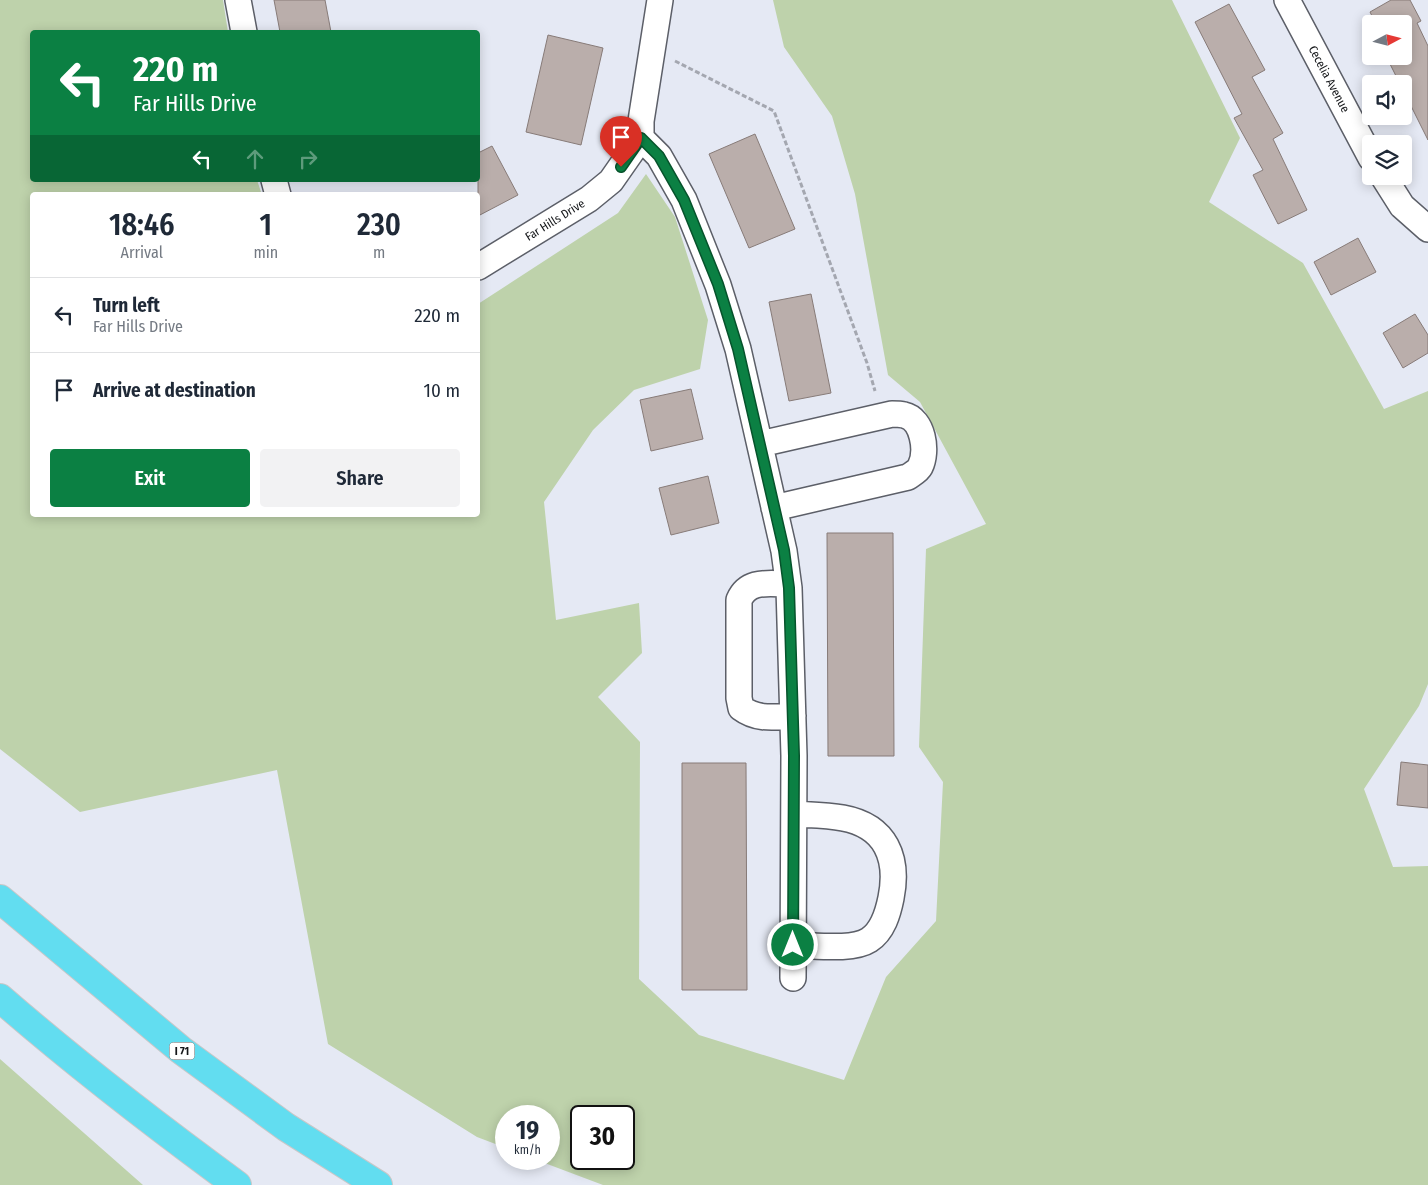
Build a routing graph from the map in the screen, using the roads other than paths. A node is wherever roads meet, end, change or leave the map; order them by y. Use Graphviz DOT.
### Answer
graph roads {
  1 [pos="238,0"];
  2 [pos="1286,0"];
  3 [pos="658,2"];
  4 [pos="244,30"];
  5 [pos="641,138"];
  6 [pos="1362,141"];
  7 [pos="1389,185"];
  8 [pos="1428,230"];
  9 [pos="480,266"];
  10 [pos="760,444"];
  11 [pos="774,508"];
  12 [pos="788,584"];
  13 [pos="793,716"];
  14 [pos="794,814"];
  15 [pos="0,899"];
  16 [pos="793,945"];
  17 [pos="793,978"];
  18 [pos="0,998"];
  19 [pos="238,1185"];
  20 [pos="378,1185"];
  1 -- 4 [label="street"];
  2 -- 6 [label="street, Cecelia Avenue"];
  3 -- 5 [label="street"];
  5 -- 9 [label="street, Far Hills Drive"];
  5 -- 10 [label="street"];
  7 -- 8 [label="street"];
  10 -- 11 [label="street"];
  10 -- 11 [label="street"];
  11 -- 12 [label="street"];
  12 -- 13 [label="street"];
  12 -- 13 [label="street"];
  13 -- 14 [label="street"];
  14 -- 16 [label="street"];
  14 -- 16 [label="street"];
  15 -- 20 [label="highway, I 71"];
  16 -- 17 [label="street"];
  18 -- 19 [label="highway"];
}
